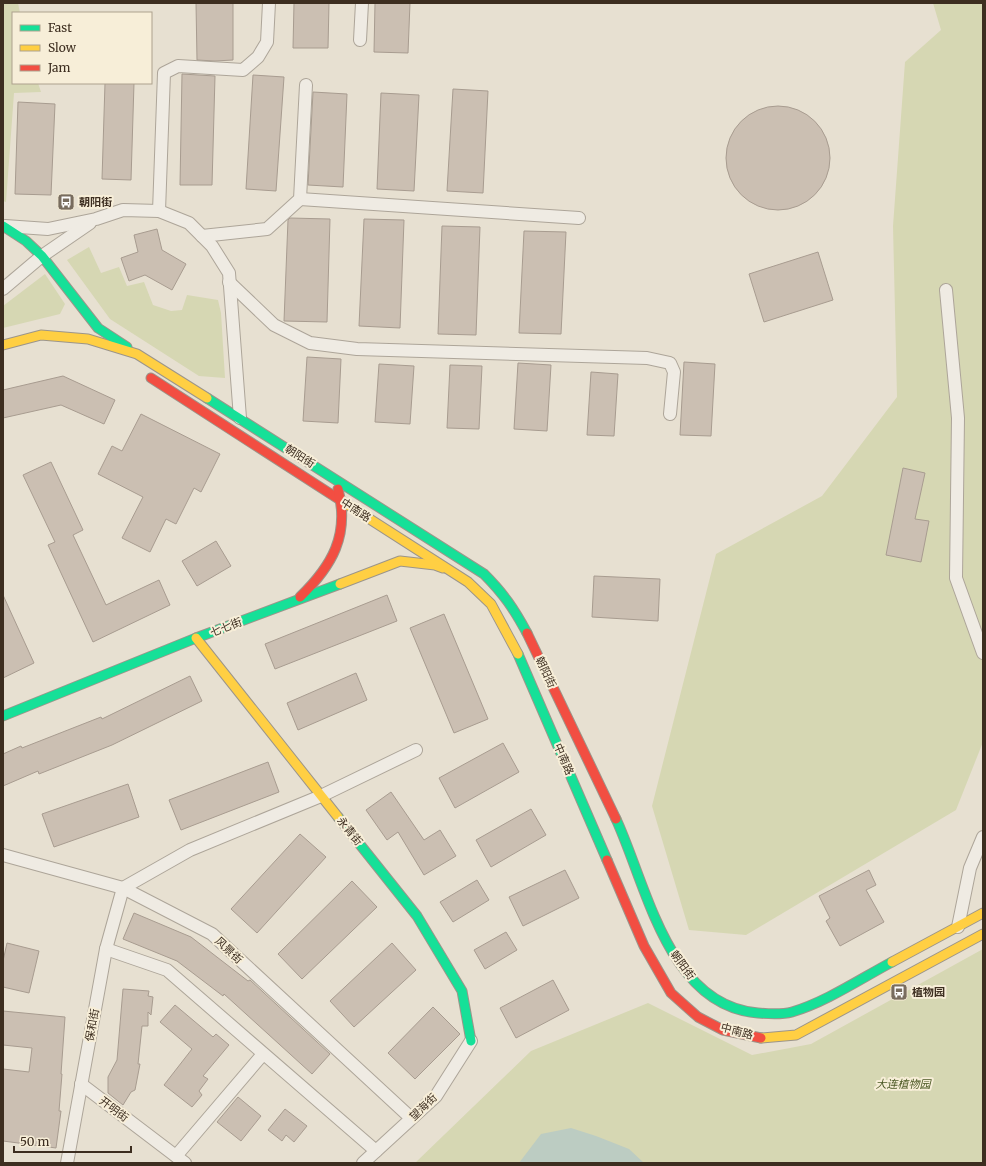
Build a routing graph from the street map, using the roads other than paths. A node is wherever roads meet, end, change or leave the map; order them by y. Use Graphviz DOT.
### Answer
graph roads {
  1 [pos="269,3"];
  2 [pos="362,3"];
  3 [pos="360,40"];
  4 [pos="306,85"];
  5 [pos="300,199"];
  6 [pos="159,211"];
  7 [pos="579,218"];
  8 [pos="96,219"];
  9 [pos="3,226"];
  10 [pos="202,236"];
  11 [pos="42,256"];
  12 [pos="229,282"];
  13 [pos="3,289"];
  14 [pos="946,290"];
  15 [pos="3,345"];
  16 [pos="136,354"];
  17 [pos="670,414"];
  18 [pos="240,418"];
  19 [pos="335,478"];
  20 [pos="342,501"];
  21 [pos="452,571"];
  22 [pos="297,600"];
  23 [pos="196,638"];
  24 [pos="983,653"];
  25 [pos="3,716"];
  26 [pos="416,750"];
  27 [pos="321,796"];
  28 [pos="983,837"];
  29 [pos="3,855"];
  30 [pos="123,888"];
  31 [pos="983,913"];
  32 [pos="958,927"];
  33 [pos="983,934"];
  34 [pos="106,949"];
  35 [pos="471,1041"];
  36 [pos="263,1054"];
  37 [pos="81,1084"];
  38 [pos="411,1118"];
  39 [pos="376,1151"];
  40 [pos="180,1160"];
  41 [pos="67,1163"];
  42 [pos="363,1163"];
  1 -- 6 [label="street"];
  2 -- 3 [label="street"];
  4 -- 5 [label="street"];
  5 -- 7 [label="street"];
  5 -- 10 [label="street"];
  6 -- 8 [label="street"];
  6 -- 10 [label="street"];
  8 -- 9 [label="street"];
  8 -- 11 [label="street"];
  9 -- 11 [label="main road"];
  10 -- 12 [label="street"];
  11 -- 13 [label="street"];
  11 -- 16 [label="main road"];
  12 -- 17 [label="street"];
  12 -- 18 [label="street"];
  14 -- 24 [label="street"];
  15 -- 16 [label="main road, 朝阳街"];
  16 -- 18 [label="main road, 朝阳街"];
  16 -- 20 [label="main road, 中南路"];
  18 -- 19 [label="main road, 朝阳街"];
  19 -- 20 [label="main road"];
  19 -- 32 [label="main road, 朝阳街"];
  20 -- 21 [label="main road, 中南路"];
  20 -- 22 [label="main road"];
  21 -- 22 [label="main road, 七七街"];
  21 -- 33 [label="main road, 中南路"];
  22 -- 23 [label="main road, 七七街"];
  23 -- 25 [label="main road, 七七街"];
  23 -- 27 [label="main road, 永青街"];
  26 -- 27 [label="street"];
  27 -- 30 [label="street"];
  27 -- 35 [label="main road, 永青街"];
  28 -- 32 [label="street"];
  29 -- 30 [label="street, 风景街"];
  30 -- 34 [label="street, 保和街"];
  30 -- 38 [label="street, 风景街"];
  31 -- 32 [label="main road, 朝阳街"];
  34 -- 36 [label="street"];
  34 -- 37 [label="street, 保和街"];
  35 -- 38 [label="street, 望海街"];
  36 -- 39 [label="street"];
  36 -- 40 [label="street"];
  37 -- 40 [label="street, 开明街"];
  37 -- 41 [label="street, 保和街"];
  38 -- 39 [label="street, 望海街"];
  39 -- 42 [label="street, 望海街"];
}
